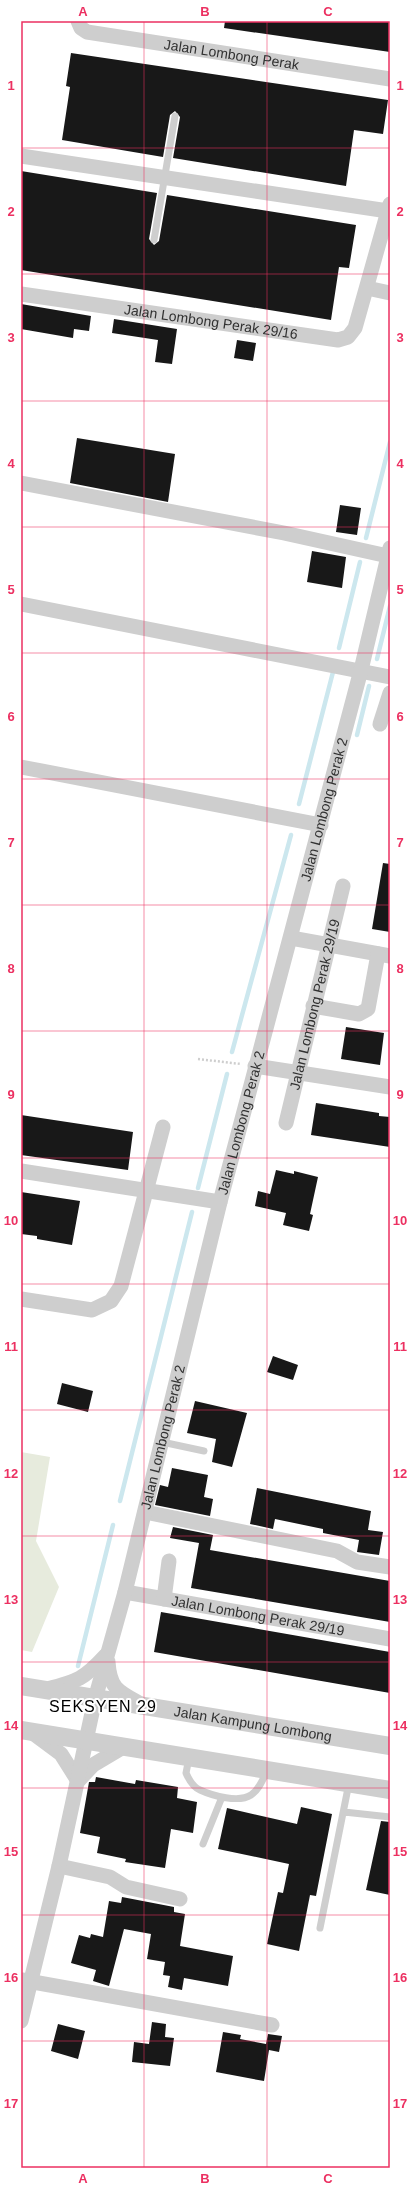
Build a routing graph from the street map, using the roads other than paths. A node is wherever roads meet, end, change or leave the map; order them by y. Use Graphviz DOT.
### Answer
graph roads {
  1 [pos="78,21"];
  2 [pos="390,79"];
  3 [pos="175,116"];
  4 [pos="21,156"];
  5 [pos="165,177"];
  6 [pos="389,207"];
  7 [pos="154,240"];
  8 [pos="367,288"];
  9 [pos="390,293"];
  10 [pos="21,294"];
  11 [pos="21,483"];
  12 [pos="389,552"];
  13 [pos="21,604"];
  14 [pos="361,670"];
  15 [pos="390,677"];
  16 [pos="390,693"];
  17 [pos="380,724"];
  18 [pos="21,767"];
  19 [pos="321,825"];
  20 [pos="343,886"];
  21 [pos="291,938"];
  22 [pos="328,946"];
  23 [pos="384,955"];
  24 [pos="313,1006"];
  25 [pos="255,1066"];
  26 [pos="298,1072"];
  27 [pos="390,1087"];
  28 [pos="286,1123"];
  29 [pos="163,1128"];
  30 [pos="21,1171"];
  31 [pos="147,1191"];
  32 [pos="220,1202"];
  33 [pos="21,1299"];
  34 [pos="162,1442"];
  35 [pos="204,1451"];
  36 [pos="145,1512"];
  37 [pos="169,1560"];
  38 [pos="390,1567"];
  39 [pos="125,1592"];
  40 [pos="164,1599"];
  41 [pos="390,1639"];
  42 [pos="108,1653"];
  43 [pos="21,1686"];
  44 [pos="45,1690"];
  45 [pos="95,1699"];
  46 [pos="146,1707"];
  47 [pos="25,1730"];
  48 [pos="86,1740"];
  49 [pos="125,1746"];
  50 [pos="390,1746"];
  51 [pos="189,1756"];
  52 [pos="268,1770"];
  53 [pos="78,1781"];
  54 [pos="349,1783"];
  55 [pos="390,1790"];
  56 [pos="222,1797"];
  57 [pos="344,1812"];
  58 [pos="390,1816"];
  59 [pos="203,1844"];
  60 [pos="59,1866"];
  61 [pos="180,1899"];
  62 [pos="320,1928"];
  63 [pos="26,1981"];
  64 [pos="21,2021"];
  65 [pos="272,2025"];
  1 -- 2 [label="street, Jalan Lombong Perak"];
  3 -- 5 [label="lane"];
  4 -- 5 [label="street"];
  5 -- 6 [label="street"];
  5 -- 7 [label="lane"];
  6 -- 8 [label="street, Jalan Lombong Perak 29/16"];
  8 -- 9 [label="street"];
  8 -- 10 [label="street, Jalan Lombong Perak 29/16"];
  11 -- 12 [label="street"];
  12 -- 14 [label="street, Jalan Lombong Perak 2"];
  13 -- 14 [label="street"];
  14 -- 15 [label="street"];
  14 -- 19 [label="street, Jalan Lombong Perak 2"];
  16 -- 17 [label="street"];
  18 -- 19 [label="street"];
  19 -- 21 [label="street, Jalan Lombong Perak 2"];
  20 -- 22 [label="street, Jalan Lombong Perak 29/19"];
  21 -- 22 [label="street"];
  21 -- 25 [label="street, Jalan Lombong Perak 2"];
  22 -- 23 [label="street"];
  22 -- 24 [label="street, Jalan Lombong Perak 29/19"];
  23 -- 24 [label="street"];
  24 -- 26 [label="street, Jalan Lombong Perak 29/19"];
  25 -- 26 [label="street"];
  25 -- 32 [label="street, Jalan Lombong Perak 2"];
  26 -- 27 [label="street"];
  26 -- 28 [label="street, Jalan Lombong Perak 29/19"];
  29 -- 31 [label="street"];
  30 -- 31 [label="street"];
  31 -- 32 [label="street"];
  31 -- 33 [label="street"];
  32 -- 34 [label="street, Jalan Lombong Perak 2"];
  34 -- 35 [label="lane"];
  34 -- 36 [label="street, Jalan Lombong Perak 2"];
  36 -- 38 [label="street"];
  36 -- 39 [label="street, Jalan Lombong Perak 2"];
  37 -- 40 [label="street"];
  39 -- 40 [label="street, Jalan Lombong Perak 29/19"];
  39 -- 42 [label="street, Jalan Lombong Perak 2"];
  40 -- 41 [label="street, Jalan Lombong Perak 29/19"];
  42 -- 44 [label="street"];
  42 -- 45 [label="street, Jalan Lombong Perak 2"];
  42 -- 46 [label="street"];
  43 -- 44 [label="street, Jalan Kampung Lombong"];
  44 -- 45 [label="street, Jalan Kampung Lombong"];
  45 -- 46 [label="street, Jalan Kampung Lombong"];
  45 -- 48 [label="street, Jalan Lombong Perak 2"];
  46 -- 50 [label="street, Jalan Kampung Lombong"];
  47 -- 48 [label="street"];
  47 -- 53 [label="street"];
  48 -- 49 [label="street"];
  48 -- 53 [label="street, Jalan Lombong Perak 2"];
  49 -- 51 [label="street"];
  49 -- 53 [label="street"];
  51 -- 52 [label="street"];
  51 -- 56 [label="lane"];
  52 -- 54 [label="street"];
  52 -- 56 [label="lane"];
  53 -- 60 [label="street, Jalan Lombong Perak 2"];
  54 -- 55 [label="street"];
  54 -- 57 [label="lane"];
  56 -- 59 [label="lane"];
  57 -- 58 [label="lane"];
  57 -- 62 [label="lane"];
  60 -- 61 [label="street"];
  60 -- 63 [label="street, Jalan Lombong Perak 2"];
  63 -- 64 [label="street, Jalan Lombong Perak 2"];
  63 -- 65 [label="street"];
}
